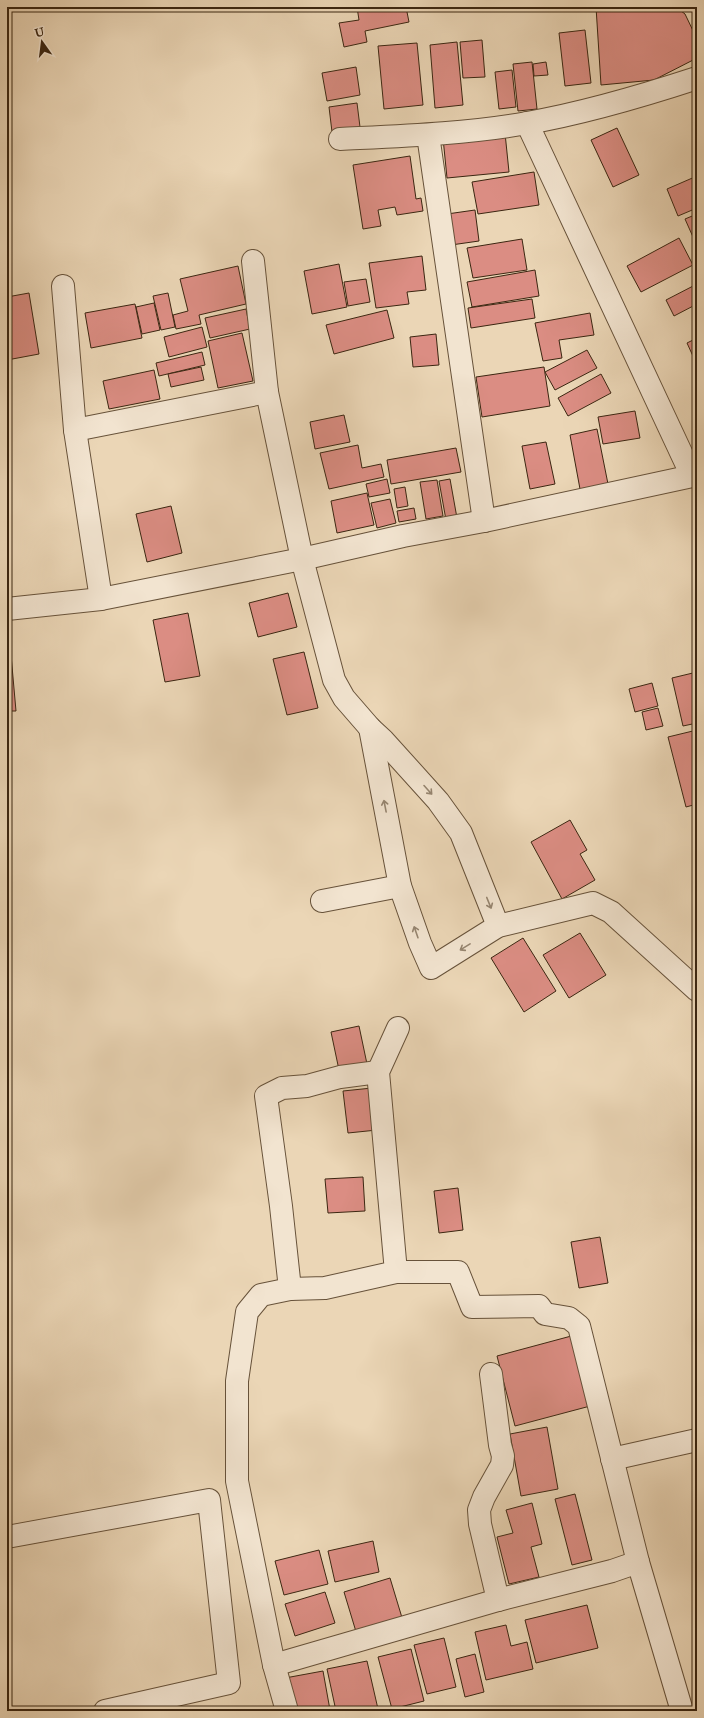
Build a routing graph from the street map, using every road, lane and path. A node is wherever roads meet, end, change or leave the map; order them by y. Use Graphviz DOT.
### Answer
graph roads {
  1 [pos="697,78"];
  2 [pos="527,123"];
  3 [pos="428,135"];
  4 [pos="340,139"];
  5 [pos="253,261"];
  6 [pos="63,286"];
  7 [pos="267,392"];
  8 [pos="75,430"];
  9 [pos="695,475"];
  10 [pos="484,521"];
  11 [pos="302,559"];
  12 [pos="101,599"];
  13 [pos="7,609"];
  14 [pos="377,734"];
  15 [pos="400,886"];
  16 [pos="322,901"];
  17 [pos="498,926"];
  18 [pos="697,990"];
  19 [pos="398,1028"];
  20 [pos="378,1072"];
  21 [pos="396,1272"];
  22 [pos="290,1289"];
  23 [pos="491,1374"];
  24 [pos="697,1440"];
  25 [pos="612,1459"];
  26 [pos="7,1537"];
  27 [pos="638,1562"];
  28 [pos="498,1600"];
  29 [pos="274,1665"];
  30 [pos="105,1711"];
  31 [pos="286,1711"];
  32 [pos="682,1711"];
  1 -- 2 [label="street"];
  2 -- 3 [label="street"];
  2 -- 9 [label="street"];
  3 -- 4 [label="street"];
  3 -- 10 [label="street"];
  5 -- 7 [label="street"];
  6 -- 8 [label="street"];
  7 -- 8 [label="street"];
  7 -- 11 [label="street"];
  8 -- 12 [label="street"];
  9 -- 10 [label="street"];
  10 -- 11 [label="street"];
  11 -- 12 [label="street"];
  11 -- 14 [label="street"];
  12 -- 13 [label="street"];
  15 -- 14 [label="street, one-way"];
  14 -- 17 [label="street, one-way"];
  15 -- 16 [label="street"];
  17 -- 15 [label="street, one-way"];
  17 -- 18 [label="street"];
  19 -- 20 [label="street"];
  20 -- 21 [label="street"];
  20 -- 22 [label="street"];
  21 -- 22 [label="street"];
  21 -- 25 [label="street"];
  22 -- 29 [label="street"];
  23 -- 28 [label="street"];
  24 -- 25 [label="street"];
  25 -- 27 [label="street"];
  26 -- 30 [label="street"];
  27 -- 28 [label="street"];
  27 -- 32 [label="street"];
  28 -- 29 [label="street"];
  29 -- 31 [label="street"];
}
